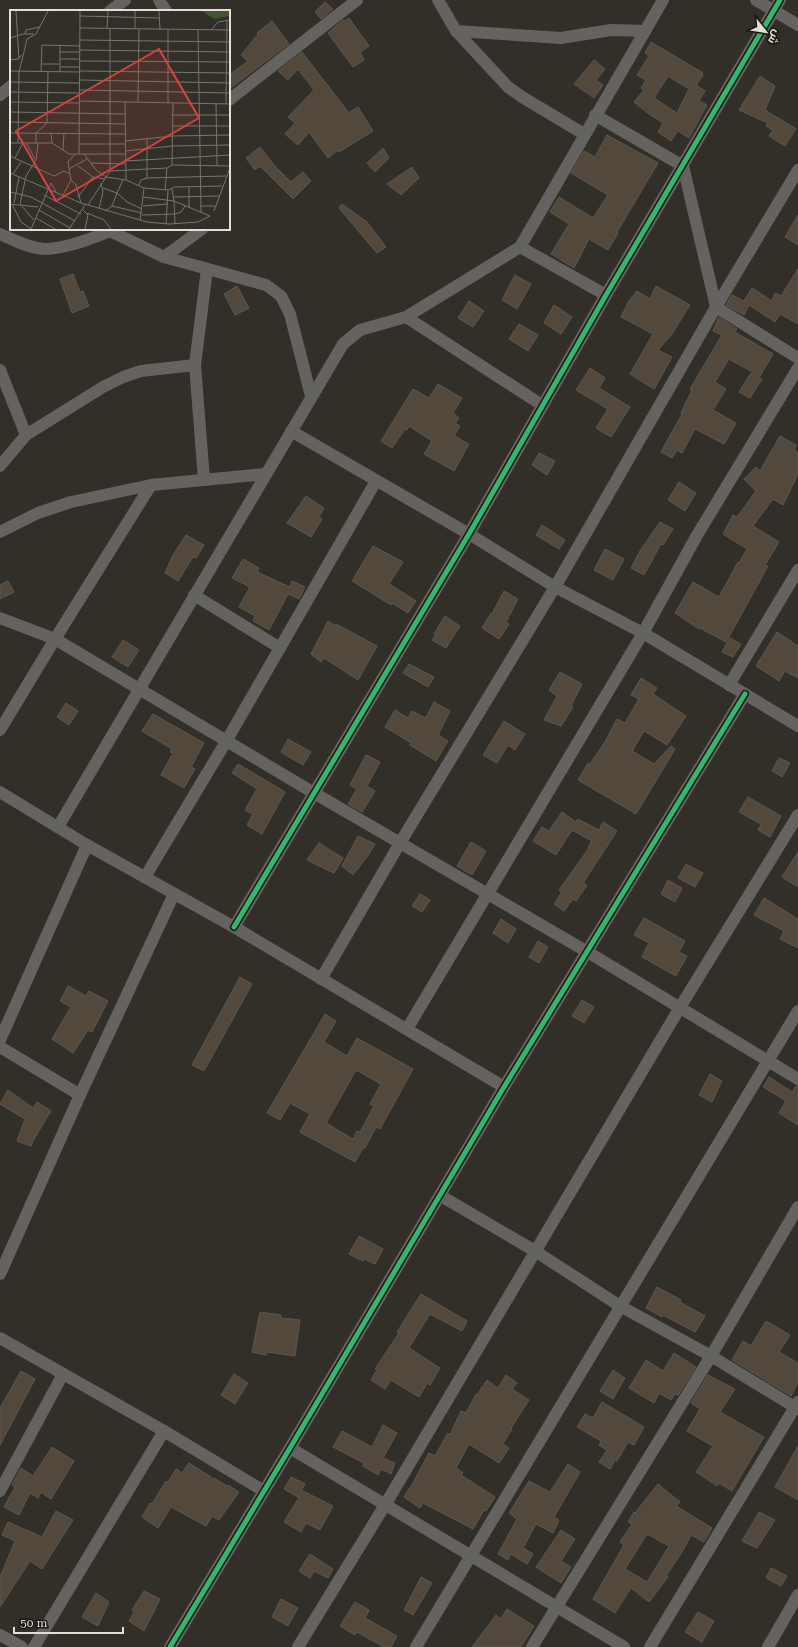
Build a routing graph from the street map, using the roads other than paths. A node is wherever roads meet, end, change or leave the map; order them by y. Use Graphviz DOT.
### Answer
graph roads {
  1 [pos="125,0"];
  2 [pos="159,0"];
  3 [pos="356,0"];
  4 [pos="438,0"];
  5 [pos="756,0"];
  6 [pos="661,1"];
  7 [pos="776,5"];
  8 [pos="111,10"];
  9 [pos="165,10"];
  10 [pos="798,25"];
  11 [pos="456,31"];
  12 [pos="645,31"];
  13 [pos="10,87"];
  14 [pos="0,95"];
  15 [pos="230,99"];
  16 [pos="595,115"];
  17 [pos="584,134"];
  18 [pos="683,166"];
  19 [pos="798,170"];
  20 [pos="109,230"];
  21 [pos="201,230"];
  22 [pos="0,234"];
  23 [pos="520,247"];
  24 [pos="164,257"];
  25 [pos="207,269"];
  26 [pos="606,295"];
  27 [pos="716,307"];
  28 [pos="406,318"];
  29 [pos="798,358"];
  30 [pos="195,365"];
  31 [pos="798,368"];
  32 [pos="0,370"];
  33 [pos="311,396"];
  34 [pos="542,405"];
  35 [pos="291,431"];
  36 [pos="26,435"];
  37 [pos="0,466"];
  38 [pos="265,474"];
  39 [pos="204,480"];
  40 [pos="376,481"];
  41 [pos="152,486"];
  42 [pos="0,532"];
  43 [pos="469,534"];
  44 [pos="798,570"];
  45 [pos="556,587"];
  46 [pos="194,595"];
  47 [pos="0,618"];
  48 [pos="643,633"];
  49 [pos="55,639"];
  50 [pos="280,648"];
  51 [pos="729,685"];
  52 [pos="140,690"];
  53 [pos="745,694"];
  54 [pos="798,726"];
  55 [pos="0,730"];
  56 [pos="227,740"];
  57 [pos="314,793"];
  58 [pos="1,794"];
  59 [pos="798,816"];
  60 [pos="58,827"];
  61 [pos="400,843"];
  62 [pos="87,845"];
  63 [pos="145,877"];
  64 [pos="487,893"];
  65 [pos="174,894"];
  66 [pos="234,927"];
  67 [pos="586,951"];
  68 [pos="321,979"];
  69 [pos="679,1009"];
  70 [pos="798,1011"];
  71 [pos="407,1029"];
  72 [pos="0,1040"];
  73 [pos="0,1047"];
  74 [pos="767,1062"];
  75 [pos="798,1079"];
  76 [pos="504,1087"];
  77 [pos="80,1095"];
  78 [pos="440,1196"];
  79 [pos="798,1206"];
  80 [pos="535,1251"];
  81 [pos="0,1274"];
  82 [pos="620,1306"];
  83 [pos="0,1338"];
  84 [pos="711,1356"];
  85 [pos="63,1374"];
  86 [pos="797,1406"];
  87 [pos="164,1431"];
  88 [pos="290,1448"];
  89 [pos="0,1491"];
  90 [pos="264,1492"];
  91 [pos="385,1505"];
  92 [pos="470,1557"];
  93 [pos="798,1595"];
  94 [pos="556,1607"];
  95 [pos="0,1635"];
  96 [pos="22,1647"];
  97 [pos="34,1647"];
  98 [pos="170,1647"];
  99 [pos="298,1647"];
  100 [pos="416,1647"];
  101 [pos="532,1647"];
  102 [pos="624,1647"];
  103 [pos="650,1647"];
  104 [pos="768,1647"];
  1 -- 8 [label="street"];
  2 -- 9 [label="street"];
  3 -- 15 [label="street"];
  4 -- 11 [label="street"];
  5 -- 7 [label="street"];
  6 -- 12 [label="street"];
  7 -- 10 [label="street"];
  7 -- 18 [label="street"];
  11 -- 12 [label="street"];
  11 -- 17 [label="street"];
  12 -- 16 [label="street"];
  13 -- 14 [label="street"];
  16 -- 17 [label="street"];
  16 -- 18 [label="street"];
  17 -- 23 [label="street"];
  18 -- 26 [label="street"];
  18 -- 27 [label="street"];
  19 -- 27 [label="street"];
  20 -- 22 [label="street"];
  20 -- 24 [label="street"];
  21 -- 24 [label="street"];
  23 -- 26 [label="street"];
  23 -- 28 [label="street"];
  24 -- 25 [label="street"];
  25 -- 30 [label="street"];
  25 -- 33 [label="street"];
  26 -- 34 [label="street"];
  27 -- 29 [label="street"];
  27 -- 45 [label="street"];
  28 -- 33 [label="street"];
  28 -- 34 [label="street"];
  30 -- 36 [label="street"];
  30 -- 39 [label="street"];
  31 -- 48 [label="street"];
  32 -- 36 [label="street"];
  33 -- 35 [label="street"];
  34 -- 43 [label="street"];
  35 -- 38 [label="street"];
  35 -- 40 [label="street"];
  36 -- 37 [label="street"];
  38 -- 39 [label="street"];
  38 -- 46 [label="street"];
  39 -- 41 [label="street"];
  40 -- 43 [label="street"];
  40 -- 50 [label="street"];
  41 -- 42 [label="street"];
  41 -- 49 [label="street"];
  43 -- 45 [label="street"];
  43 -- 57 [label="street"];
  44 -- 51 [label="street"];
  45 -- 48 [label="street"];
  45 -- 61 [label="street"];
  46 -- 50 [label="street"];
  46 -- 52 [label="street"];
  47 -- 49 [label="street"];
  48 -- 51 [label="street"];
  48 -- 64 [label="street"];
  49 -- 52 [label="street"];
  49 -- 55 [label="street"];
  50 -- 56 [label="street"];
  51 -- 53 [label="street"];
  52 -- 56 [label="street"];
  52 -- 60 [label="street"];
  53 -- 54 [label="street"];
  53 -- 67 [label="street"];
  56 -- 57 [label="street"];
  56 -- 63 [label="street"];
  57 -- 61 [label="street"];
  57 -- 66 [label="street"];
  58 -- 60 [label="street"];
  59 -- 69 [label="street"];
  60 -- 62 [label="street"];
  61 -- 64 [label="street"];
  61 -- 68 [label="street"];
  62 -- 63 [label="street"];
  62 -- 72 [label="street"];
  63 -- 65 [label="street"];
  64 -- 67 [label="street"];
  64 -- 71 [label="street"];
  65 -- 66 [label="street"];
  65 -- 77 [label="street"];
  66 -- 68 [label="street"];
  67 -- 69 [label="street"];
  67 -- 76 [label="street"];
  68 -- 71 [label="street"];
  69 -- 74 [label="street"];
  69 -- 80 [label="street"];
  70 -- 74 [label="street"];
  71 -- 76 [label="street"];
  73 -- 77 [label="street"];
  74 -- 75 [label="street"];
  74 -- 82 [label="street"];
  76 -- 78 [label="street"];
  77 -- 81 [label="street"];
  78 -- 80 [label="street"];
  78 -- 88 [label="street"];
  79 -- 84 [label="street"];
  80 -- 82 [label="street"];
  80 -- 91 [label="street"];
  82 -- 84 [label="street"];
  82 -- 92 [label="street"];
  83 -- 85 [label="street"];
  84 -- 86 [label="street"];
  84 -- 94 [label="street"];
  85 -- 87 [label="street"];
  85 -- 89 [label="street"];
  86 -- 103 [label="street"];
  87 -- 90 [label="street"];
  87 -- 97 [label="street"];
  88 -- 90 [label="street"];
  88 -- 91 [label="street"];
  90 -- 98 [label="street"];
  91 -- 92 [label="street"];
  91 -- 99 [label="street"];
  92 -- 94 [label="street"];
  92 -- 100 [label="street"];
  93 -- 104 [label="street"];
  94 -- 101 [label="street"];
  94 -- 102 [label="street"];
  95 -- 96 [label="street"];
}
